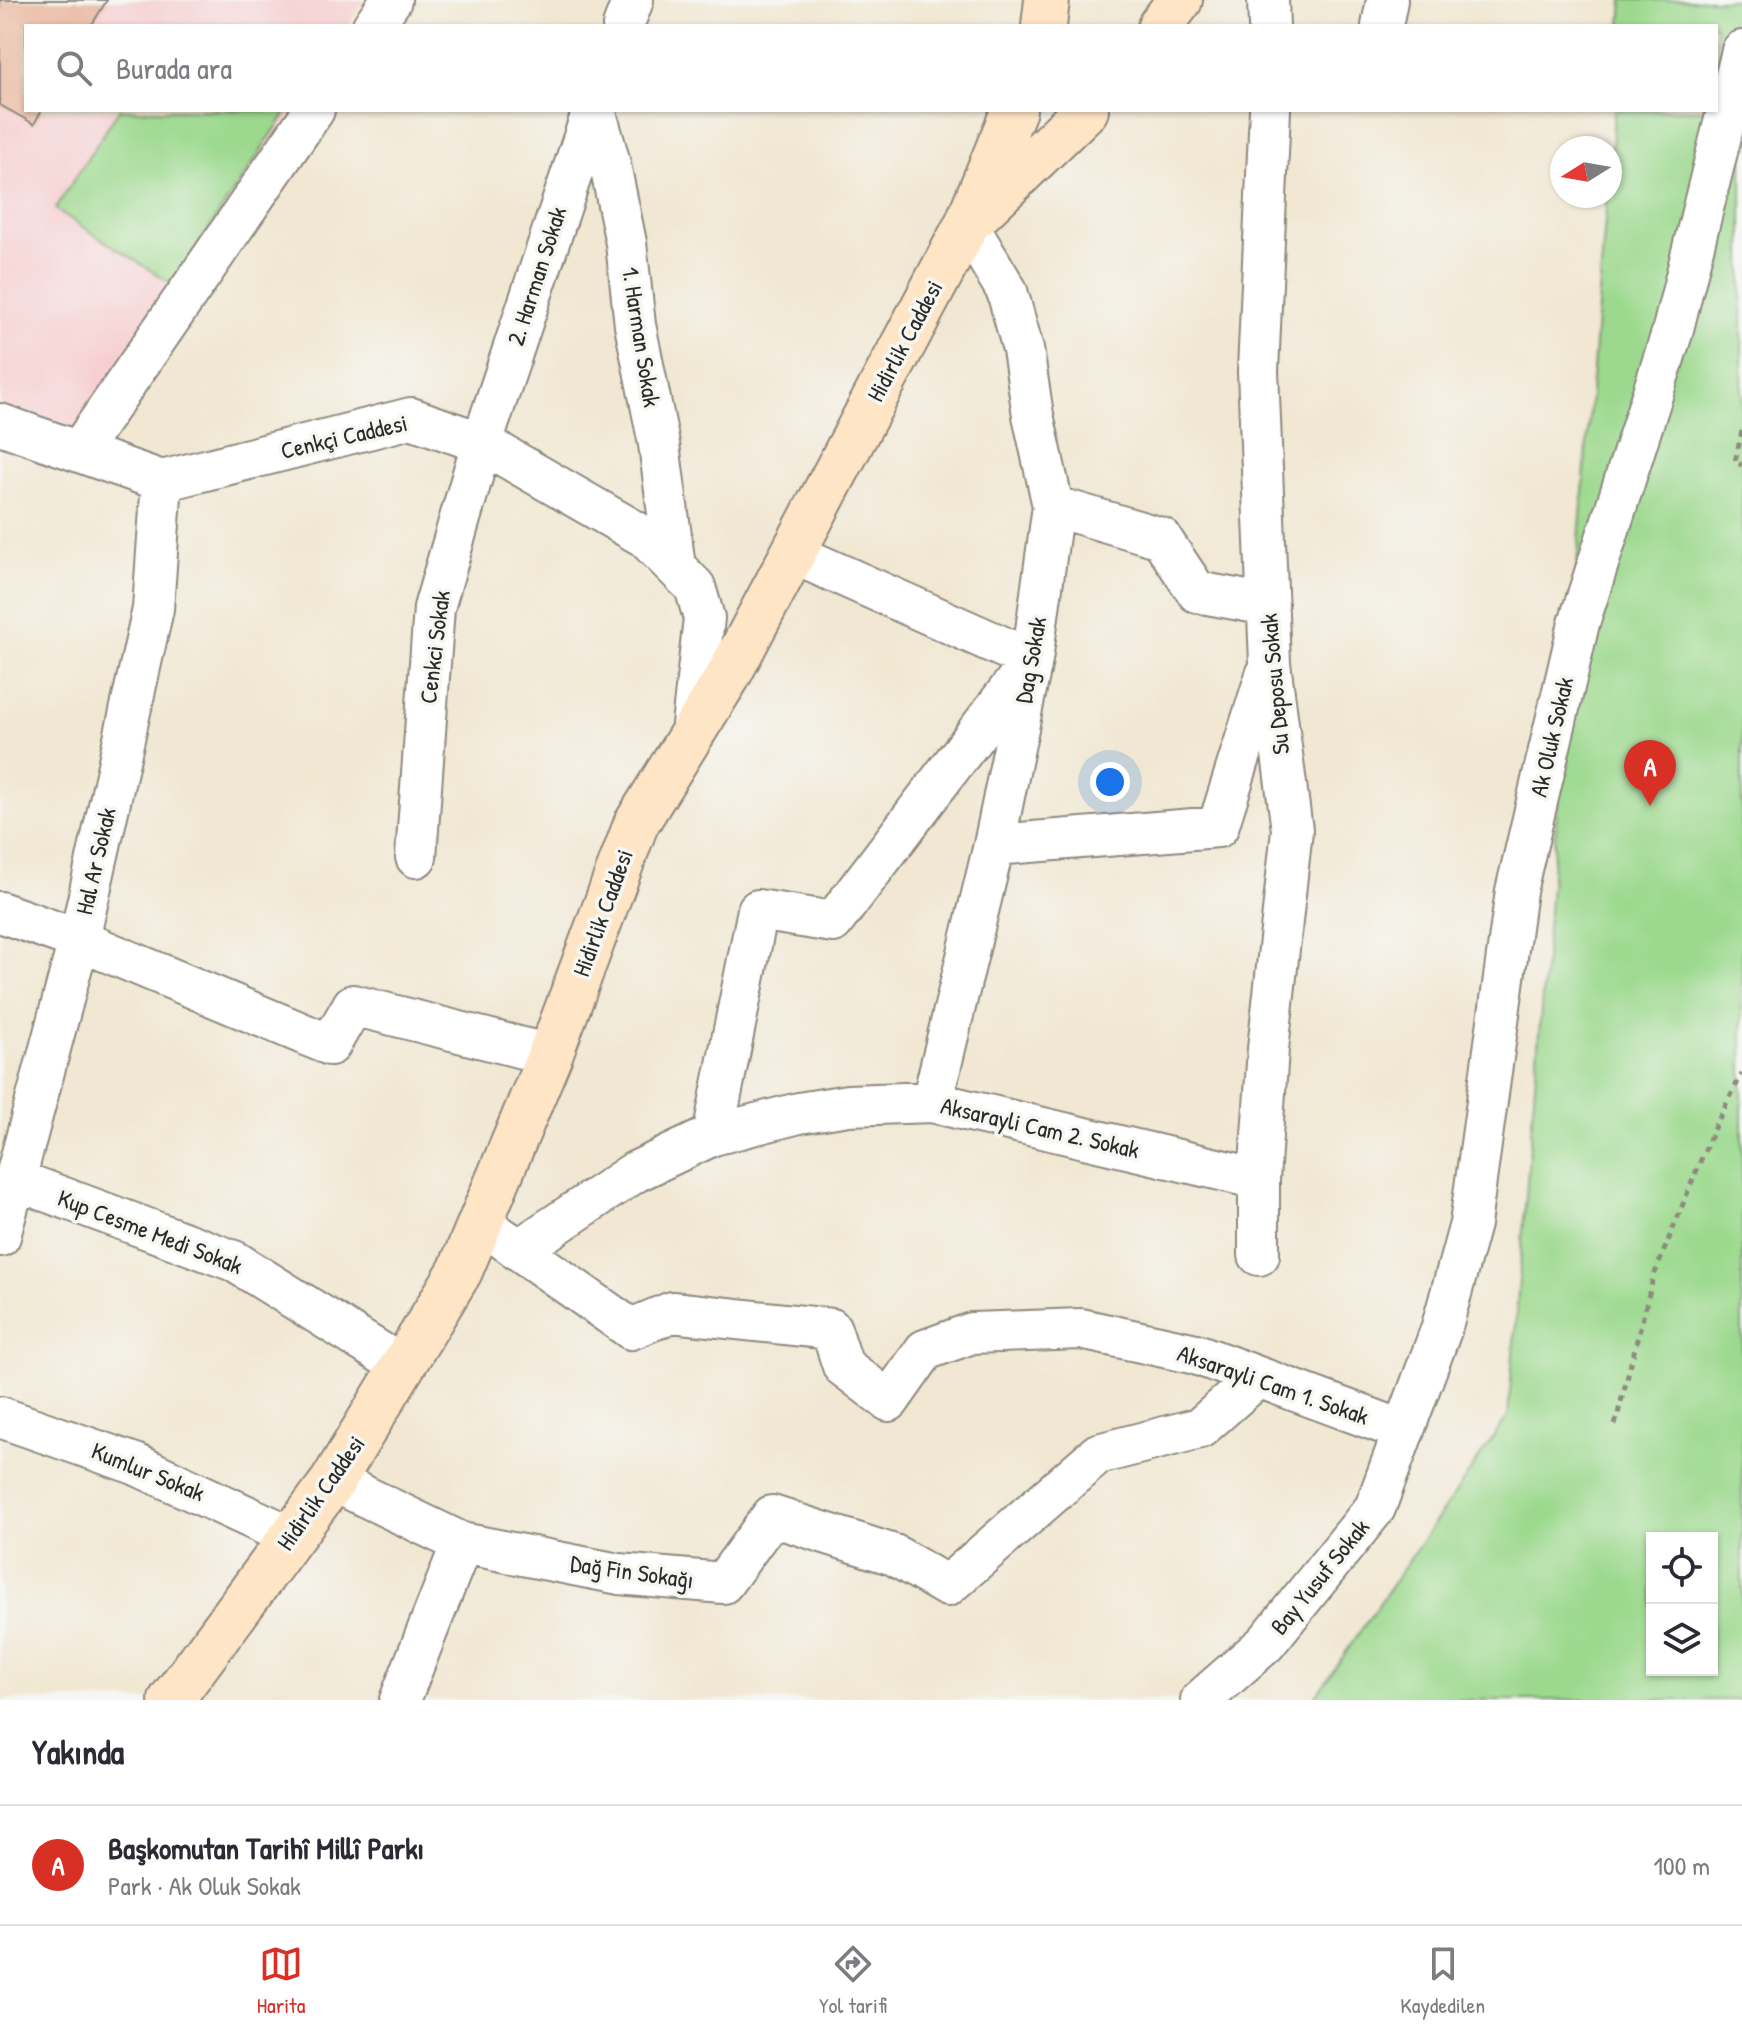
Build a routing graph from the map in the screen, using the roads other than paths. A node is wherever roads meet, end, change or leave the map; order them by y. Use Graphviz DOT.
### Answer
graph roads {
  1 [pos="391,0"];
  2 [pos="633,0"];
  3 [pos="1047,0"];
  4 [pos="1180,0"];
  5 [pos="1268,0"];
  6 [pos="1387,0"];
  7 [pos="374,24"];
  8 [pos="624,24"];
  9 [pos="1044,24"];
  10 [pos="1162,24"];
  11 [pos="1269,24"];
  12 [pos="1382,24"];
  13 [pos="1742,51"];
  14 [pos="313,112"];
  15 [pos="593,112"];
  16 [pos="595,112"];
  17 [pos="1013,112"];
  18 [pos="1084,112"];
  19 [pos="1270,112"];
  20 [pos="967,224"];
  21 [pos="0,424"];
  22 [pos="482,443"];
  23 [pos="79,451"];
  24 [pos="162,481"];
  25 [pos="1053,506"];
  26 [pos="792,553"];
  27 [pos="675,567"];
  28 [pos="1268,605"];
  29 [pos="1032,660"];
  30 [pos="1270,663"];
  31 [pos="691,734"];
  32 [pos="994,845"];
  33 [pos="416,857"];
  34 [pos="0,912"];
  35 [pos="79,940"];
  36 [pos="550,1055"];
  37 [pos="932,1102"];
  38 [pos="713,1135"];
  39 [pos="13,1160"];
  40 [pos="1259,1179"];
  41 [pos="481,1223"];
  42 [pos="0,1236"];
  43 [pos="518,1250"];
  44 [pos="1259,1255"];
  45 [pos="402,1366"];
  46 [pos="1258,1377"];
  47 [pos="0,1417"];
  48 [pos="1404,1431"];
  49 [pos="333,1481"];
  50 [pos="292,1537"];
  51 [pos="462,1543"];
  52 [pos="171,1700"];
  53 [pos="400,1700"];
  54 [pos="1201,1700"];
  1 -- 7 [label="street"];
  2 -- 8 [label="street"];
  3 -- 9 [label="street"];
  4 -- 10 [label="street"];
  5 -- 11 [label="street"];
  6 -- 12 [label="street"];
  13 -- 48 [label="street, Ak Oluk Sokak"];
  14 -- 23 [label="street"];
  15 -- 22 [label="street, 2. Harman Sokak"];
  16 -- 27 [label="street, 1. Harman Sokak"];
  17 -- 20 [label="street, Hidirlik Caddesi"];
  18 -- 20 [label="street"];
  19 -- 28 [label="street, Su Deposu Sokak"];
  20 -- 25 [label="street, Dag Sokak"];
  20 -- 26 [label="street, Hidirlik Caddesi"];
  21 -- 23 [label="street"];
  22 -- 24 [label="street, Cenkçi Caddesi"];
  22 -- 27 [label="street, Cenkçi Caddesi"];
  22 -- 33 [label="street, Cenkci Sokak"];
  23 -- 24 [label="street"];
  24 -- 35 [label="street, Hal Ar Sokak"];
  25 -- 28 [label="street"];
  25 -- 29 [label="street, Dag Sokak"];
  26 -- 29 [label="street"];
  26 -- 31 [label="street, Hidirlik Caddesi"];
  27 -- 31 [label="street, Cenkçi Caddesi"];
  28 -- 30 [label="street, Su Deposu Sokak"];
  29 -- 32 [label="street, Dag Sokak"];
  29 -- 38 [label="street"];
  30 -- 32 [label="street"];
  30 -- 40 [label="street, Su Deposu Sokak"];
  31 -- 36 [label="street, Hidirlik Caddesi"];
  32 -- 37 [label="street, Dag Sokak"];
  34 -- 35 [label="street"];
  35 -- 36 [label="street"];
  35 -- 39 [label="street, Hal Ar Sokak"];
  36 -- 41 [label="street, Hidirlik Caddesi"];
  37 -- 38 [label="street, Aksarayli Cam 2. Sokak"];
  37 -- 40 [label="street, Aksarayli Cam 2. Sokak"];
  38 -- 43 [label="street, Aksarayli Cam 2. Sokak"];
  39 -- 42 [label="street, Hal Ar Sokak"];
  39 -- 45 [label="street, Kup Cesme Medi Sokak"];
  40 -- 44 [label="street, Su Deposu Sokak"];
  41 -- 43 [label="street, Aksarayli Cam 1. Sokak"];
  41 -- 45 [label="street, Hidirlik Caddesi"];
  43 -- 46 [label="street, Aksarayli Cam 1. Sokak"];
  45 -- 49 [label="street, Hidirlik Caddesi"];
  46 -- 48 [label="street, Aksarayli Cam 1. Sokak"];
  46 -- 51 [label="street, Dağ Fin Sokağı"];
  47 -- 50 [label="street, Kumlur Sokak"];
  48 -- 54 [label="street, Bay Yusuf Sokak"];
  49 -- 50 [label="street, Hidirlik Caddesi"];
  49 -- 51 [label="street, Dağ Fin Sokağı"];
  50 -- 52 [label="street, Hidirlik Caddesi"];
  51 -- 53 [label="street"];
}
